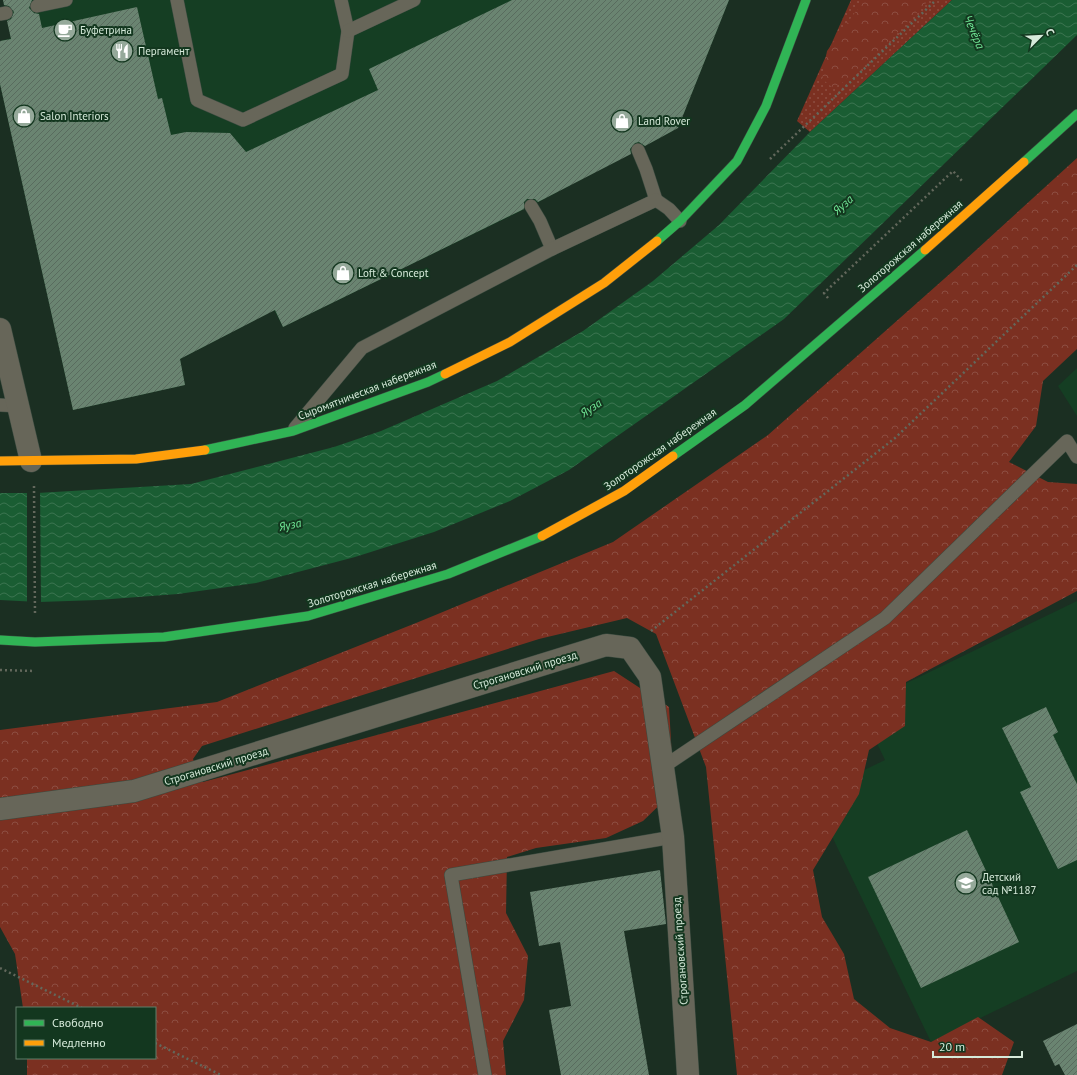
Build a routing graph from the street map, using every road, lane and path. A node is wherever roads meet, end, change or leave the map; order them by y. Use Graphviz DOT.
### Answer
graph roads {
  1 [pos="66,0"];
  2 [pos="177,0"];
  3 [pos="341,0"];
  4 [pos="414,0"];
  5 [pos="806,0"];
  6 [pos="37,6"];
  7 [pos="348,31"];
  8 [pos="1077,114"];
  9 [pos="638,150"];
  10 [pos="962,181"];
  11 [pos="656,200"];
  12 [pos="531,206"];
  13 [pos="680,221"];
  14 [pos="552,249"];
  15 [pos="1077,264"];
  16 [pos="824,293"];
  17 [pos="0,329"];
  18 [pos="10,406"];
  19 [pos="293,431"];
  20 [pos="1077,458"];
  21 [pos="0,461"];
  22 [pos="30,461"];
  23 [pos="34,484"];
  24 [pos="34,608"];
  25 [pos="0,640"];
  26 [pos="630,648"];
  27 [pos="0,670"];
  28 [pos="35,672"];
  29 [pos="663,767"];
  30 [pos="0,809"];
  31 [pos="672,837"];
  32 [pos="0,968"];
  33 [pos="80,1007"];
  34 [pos="156,1043"];
  35 [pos="221,1075"];
  36 [pos="485,1075"];
  37 [pos="688,1075"];
  1 -- 6 [label="lane"];
  2 -- 7 [label="lane"];
  3 -- 7 [label="lane"];
  4 -- 7 [label="lane"];
  5 -- 13 [label="main road, Сыромятническая набережная"];
  8 -- 25 [label="main road, Золоторожская набережная"];
  9 -- 11 [label="lane"];
  10 -- 16 [label="path"];
  11 -- 13 [label="lane"];
  11 -- 14 [label="lane"];
  12 -- 14 [label="lane"];
  13 -- 19 [label="main road, Сыромятническая набережная"];
  14 -- 19 [label="lane"];
  15 -- 26 [label="path"];
  17 -- 18 [label="street"];
  18 -- 22 [label="street"];
  19 -- 22 [label="main road, Сыромятническая набережная"];
  20 -- 29 [label="lane"];
  21 -- 22 [label="main road, Сыромятническая набережная"];
  23 -- 24 [label="path"];
  26 -- 29 [label="street, Строгановский проезд"];
  26 -- 30 [label="street, Строгановский проезд"];
  27 -- 28 [label="path"];
  29 -- 31 [label="street, Строгановский проезд"];
  31 -- 36 [label="lane"];
  31 -- 37 [label="street, Строгановский проезд"];
  32 -- 33 [label="path"];
  34 -- 35 [label="path"];
}
